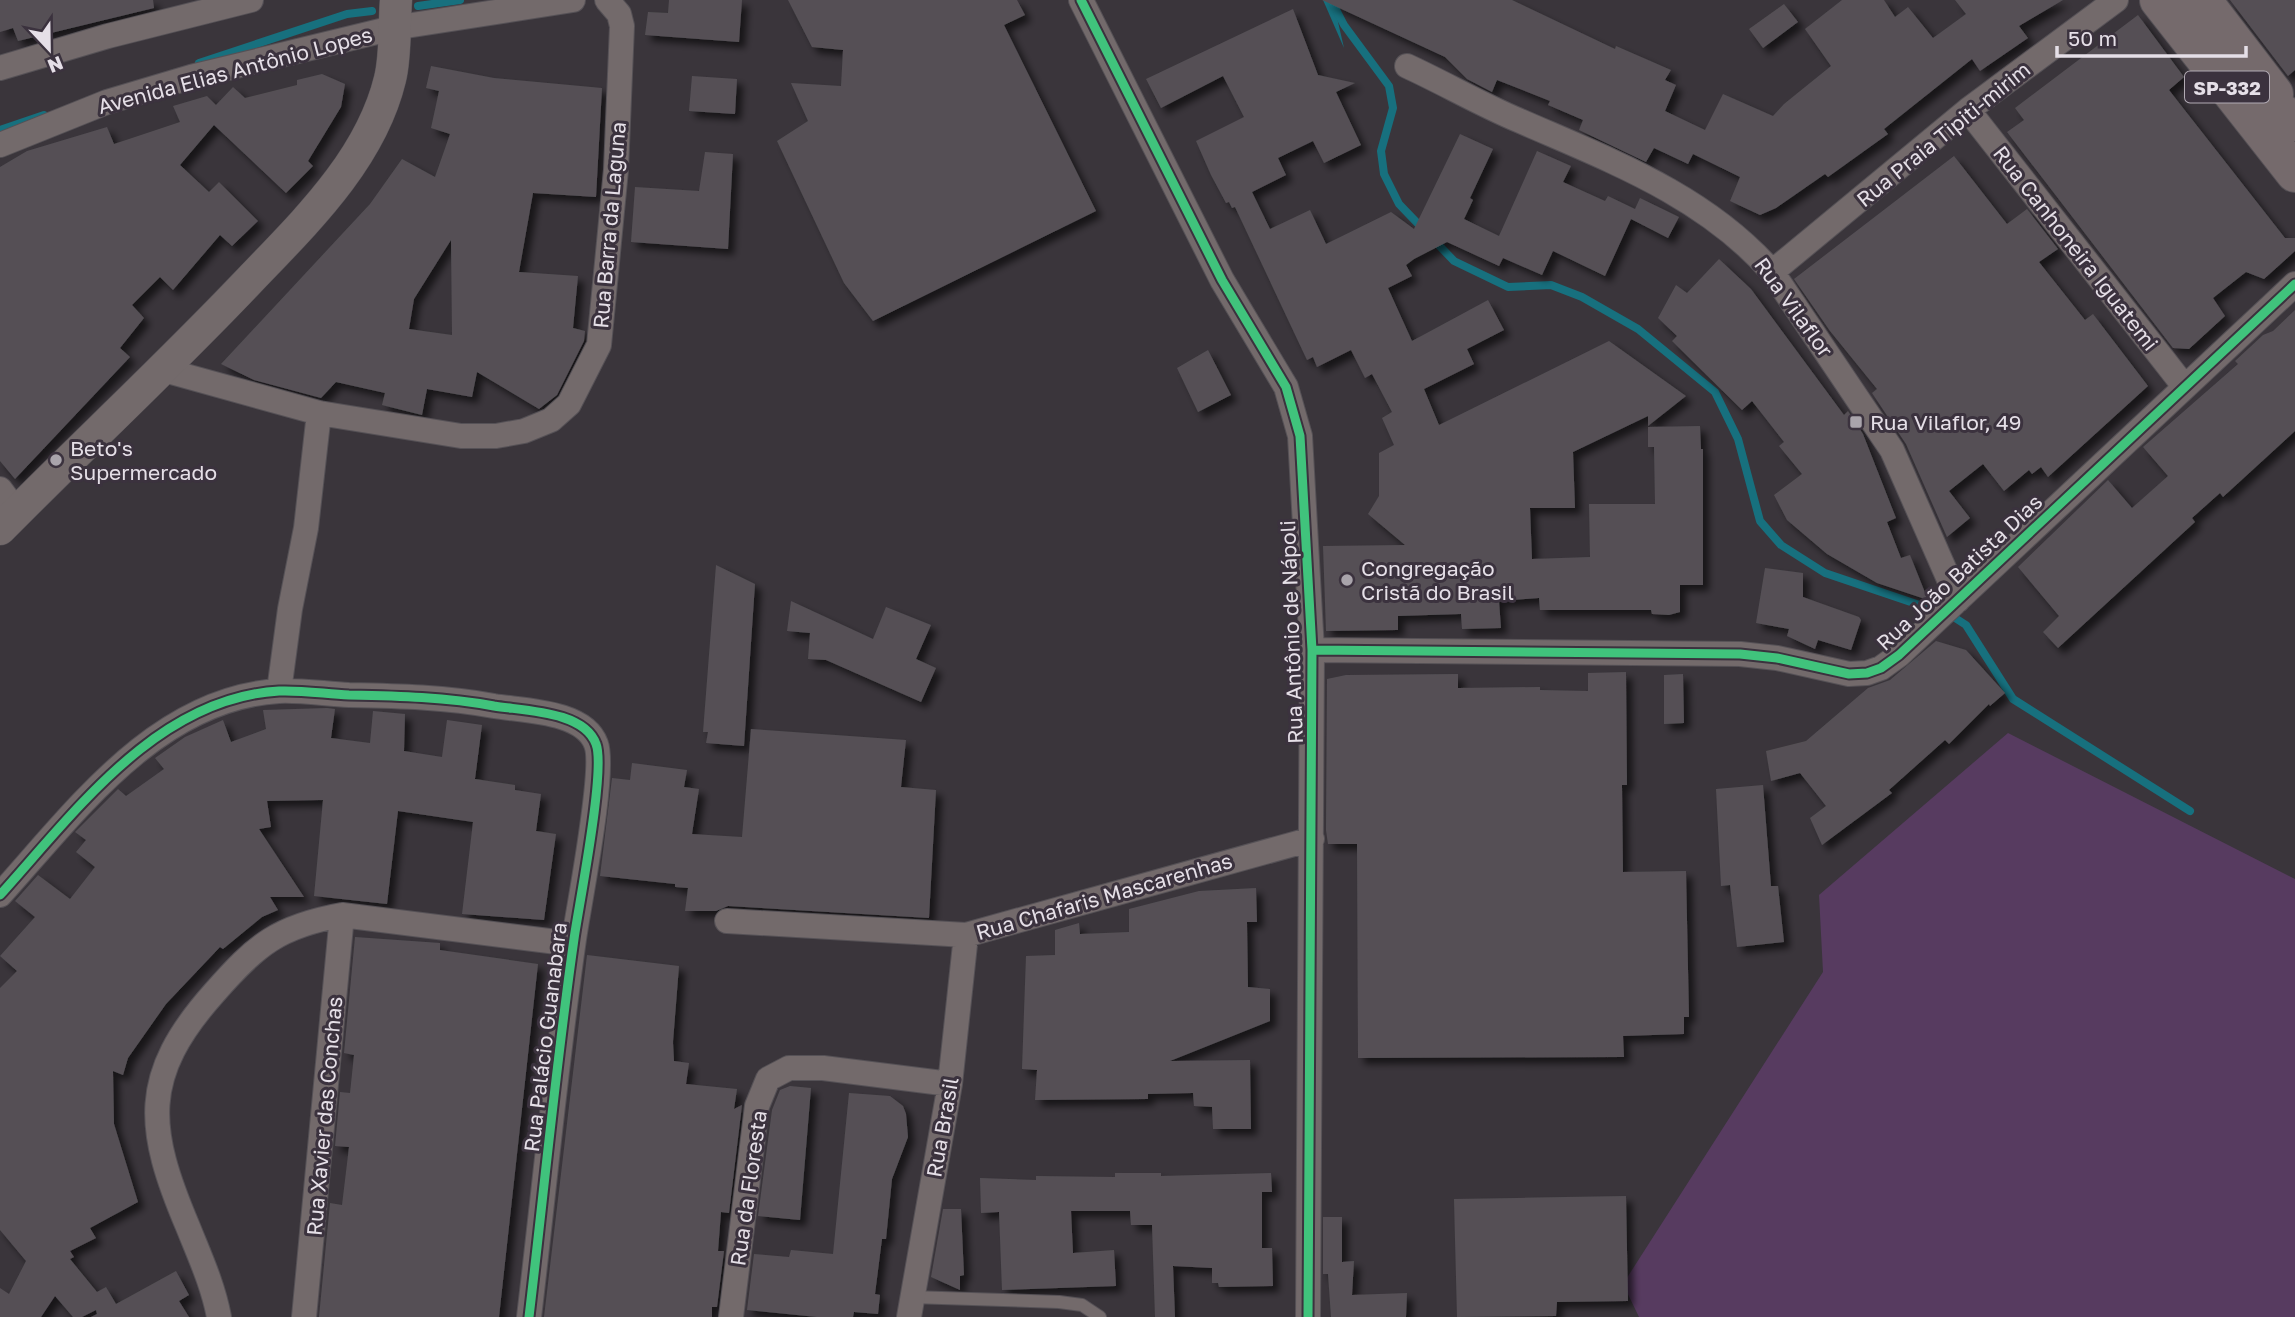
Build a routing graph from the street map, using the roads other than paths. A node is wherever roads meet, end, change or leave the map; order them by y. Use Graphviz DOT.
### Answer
graph roads {
  1 [pos="251,0"];
  2 [pos="573,0"];
  3 [pos="607,0"];
  4 [pos="1080,0"];
  5 [pos="2116,0"];
  6 [pos="2159,0"];
  7 [pos="2178,0"];
  8 [pos="2202,0"];
  9 [pos="394,14"];
  10 [pos="1408,66"];
  11 [pos="0,68"];
  12 [pos="1968,110"];
  13 [pos="2295,121"];
  14 [pos="0,145"];
  15 [pos="2295,173"];
  16 [pos="1772,272"];
  17 [pos="2295,284"];
  18 [pos="164,370"];
  19 [pos="2184,386"];
  20 [pos="319,413"];
  21 [pos="6,510"];
  22 [pos="1954,604"];
  23 [pos="1312,650"];
  24 [pos="279,691"];
  25 [pos="1312,839"];
  26 [pos="0,895"];
  27 [pos="342,915"];
  28 [pos="727,921"];
  29 [pos="966,935"];
  30 [pos="573,944"];
  31 [pos="950,1084"];
  32 [pos="910,1307"];
  33 [pos="219,1317"];
  34 [pos="304,1317"];
  35 [pos="529,1317"];
  36 [pos="731,1317"];
  37 [pos="1100,1317"];
  38 [pos="1308,1317"];
  1 -- 11 [label="street"];
  2 -- 9 [label="street, Avenida Elias Antônio Lopes"];
  3 -- 20 [label="street, Rua Barra da Laguna"];
  4 -- 23 [label="street, Rua Antônio de Nápoli"];
  5 -- 12 [label="street, Rua Praia Tipiti-mirim"];
  6 -- 15 [label="main road, SP-332"];
  7 -- 13 [label="main road"];
  8 -- 13 [label="main road, SP-332"];
  9 -- 14 [label="street, Avenida Elias Antônio Lopes"];
  9 -- 18 [label="street"];
  10 -- 16 [label="street, Rua Vilaflor"];
  12 -- 16 [label="street, Rua Praia Tipiti-mirim"];
  12 -- 19 [label="street, Rua Canhoneira Iguatemi"];
  16 -- 22 [label="street, Rua Vilaflor"];
  17 -- 19 [label="street, Rua João Batista Dias"];
  18 -- 20 [label="street, Rua Barra da Laguna"];
  18 -- 21 [label="street"];
  19 -- 22 [label="street, Rua João Batista Dias"];
  20 -- 24 [label="street"];
  22 -- 23 [label="street, Rua João Batista Dias"];
  23 -- 25 [label="street, Rua Antônio de Nápoli"];
  24 -- 26 [label="street"];
  24 -- 30 [label="street, Rua Palácio Guanabara"];
  25 -- 29 [label="street, Rua Chafaris Mascarenhas"];
  25 -- 38 [label="street, Rua Antônio de Nápoli"];
  27 -- 30 [label="street"];
  27 -- 33 [label="street"];
  27 -- 34 [label="street, Rua Xavier das Conchas"];
  28 -- 29 [label="street, Rua Chafaris Mascarenhas"];
  29 -- 31 [label="street, Rua Brasil"];
  30 -- 35 [label="street, Rua Palácio Guanabara"];
  31 -- 32 [label="street, Rua Brasil"];
  31 -- 36 [label="street, Rua da Floresta"];
  32 -- 37 [label="lane"];
}
